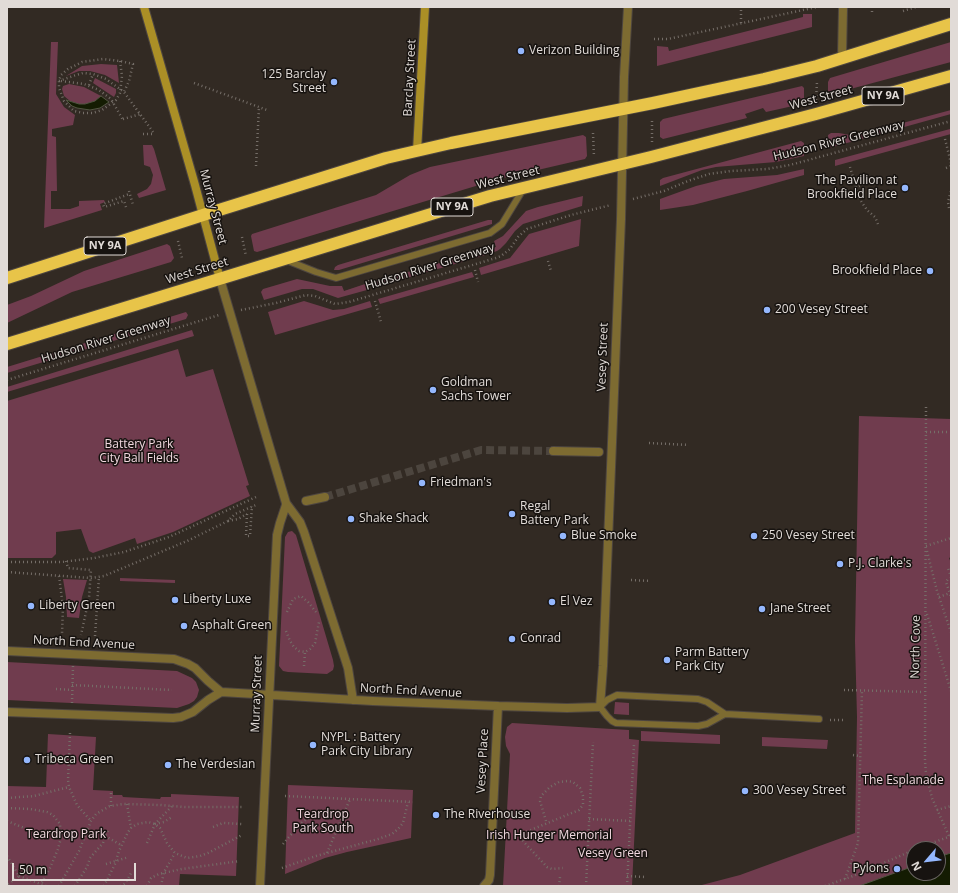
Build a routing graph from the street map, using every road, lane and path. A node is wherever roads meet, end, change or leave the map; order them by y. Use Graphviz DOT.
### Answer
graph roads {
  1 [pos="144,7"];
  2 [pos="426,7"];
  3 [pos="628,7"];
  4 [pos="741,7"];
  5 [pos="817,7"];
  6 [pos="843,7"];
  7 [pos="872,7"];
  8 [pos="916,7"];
  9 [pos="903,11"];
  10 [pos="872,12"];
  11 [pos="741,23"];
  12 [pos="951,24"];
  13 [pos="654,39"];
  14 [pos="842,58"];
  15 [pos="120,61"];
  16 [pos="93,74"];
  17 [pos="951,76"];
  18 [pos="59,81"];
  19 [pos="817,82"];
  20 [pos="194,83"];
  21 [pos="89,86"];
  22 [pos="121,89"];
  23 [pos="124,92"];
  24 [pos="816,100"];
  25 [pos="114,103"];
  26 [pos="259,107"];
  27 [pos="623,109"];
  28 [pos="268,110"];
  29 [pos="141,114"];
  30 [pos="652,121"];
  31 [pos="951,121"];
  32 [pos="593,133"];
  33 [pos="143,134"];
  34 [pos="945,139"];
  35 [pos="652,143"];
  36 [pos="417,150"];
  37 [pos="594,158"];
  38 [pos="951,163"];
  39 [pos="623,164"];
  40 [pos="256,166"];
  41 [pos="951,166"];
  42 [pos="850,167"];
  43 [pos="946,168"];
  44 [pos="863,185"];
  45 [pos="525,187"];
  46 [pos="856,187"];
  47 [pos="951,191"];
  48 [pos="638,198"];
  49 [pos="133,205"];
  50 [pos="607,206"];
  51 [pos="126,207"];
  52 [pos="949,208"];
  53 [pos="203,214"];
  54 [pos="878,224"];
  55 [pos="242,238"];
  56 [pos="178,241"];
  57 [pos="246,256"];
  58 [pos="182,258"];
  59 [pos="284,259"];
  60 [pos="548,261"];
  61 [pos="475,270"];
  62 [pos="551,271"];
  63 [pos="7,278"];
  64 [pos="220,279"];
  65 [pos="478,282"];
  66 [pos="375,301"];
  67 [pos="248,308"];
  68 [pos="210,317"];
  69 [pos="381,322"];
  70 [pos="7,344"];
  71 [pos="7,380"];
  72 [pos="926,407"];
  73 [pos="926,432"];
  74 [pos="951,432"];
  75 [pos="649,442"];
  76 [pos="689,445"];
  77 [pos="553,451"];
  78 [pos="599,452"];
  79 [pos="256,497"];
  80 [pos="325,497"];
  81 [pos="306,501"];
  82 [pos="256,504"];
  83 [pos="286,505"];
  84 [pos="252,506"];
  85 [pos="228,521"];
  86 [pos="951,538"];
  87 [pos="926,546"];
  88 [pos="66,561"];
  89 [pos="7,562"];
  90 [pos="951,568"];
  91 [pos="7,572"];
  92 [pos="59,576"];
  93 [pos="99,577"];
  94 [pos="951,577"];
  95 [pos="91,578"];
  96 [pos="632,580"];
  97 [pos="651,581"];
  98 [pos="950,593"];
  99 [pos="939,596"];
  100 [pos="951,597"];
  101 [pos="926,611"];
  102 [pos="316,612"];
  103 [pos="285,616"];
  104 [pos="319,622"];
  105 [pos="284,626"];
  106 [pos="951,632"];
  107 [pos="62,634"];
  108 [pos="81,635"];
  109 [pos="95,636"];
  110 [pos="7,651"];
  111 [pos="305,652"];
  112 [pos="73,666"];
  113 [pos="304,666"];
  114 [pos="72,685"];
  115 [pos="56,689"];
  116 [pos="72,690"];
  117 [pos="172,690"];
  118 [pos="844,690"];
  119 [pos="862,690"];
  120 [pos="951,691"];
  121 [pos="221,692"];
  122 [pos="924,692"];
  123 [pos="269,694"];
  124 [pos="354,700"];
  125 [pos="72,703"];
  126 [pos="498,706"];
  127 [pos="600,707"];
  128 [pos="7,712"];
  129 [pos="725,714"];
  130 [pos="819,720"];
  131 [pos="828,720"];
  132 [pos="843,720"];
  133 [pos="70,733"];
  134 [pos="593,742"];
  135 [pos="634,744"];
  136 [pos="853,755"];
  137 [pos="860,756"];
  138 [pos="69,787"];
  139 [pos="111,791"];
  140 [pos="285,796"];
  141 [pos="7,798"];
  142 [pos="141,798"];
  143 [pos="350,799"];
  144 [pos="408,802"];
  145 [pos="413,802"];
  146 [pos="127,804"];
  147 [pos="141,804"];
  148 [pos="111,806"];
  149 [pos="172,806"];
  150 [pos="951,806"];
  151 [pos="243,807"];
  152 [pos="7,808"];
  153 [pos="937,810"];
  154 [pos="343,815"];
  155 [pos="172,817"];
  156 [pos="589,819"];
  157 [pos="546,820"];
  158 [pos="7,821"];
  159 [pos="91,821"];
  160 [pos="630,821"];
  161 [pos="155,824"];
  162 [pos="242,824"];
  163 [pos="213,827"];
  164 [pos="131,828"];
  165 [pos="109,829"];
  166 [pos="39,834"];
  167 [pos="242,835"];
  168 [pos="105,836"];
  169 [pos="950,836"];
  170 [pos="937,841"];
  171 [pos="147,843"];
  172 [pos="283,844"];
  173 [pos="121,845"];
  174 [pos="175,853"];
  175 [pos="327,853"];
  176 [pos="906,853"];
  177 [pos="7,856"];
  178 [pos="130,857"];
  179 [pos="116,861"];
  180 [pos="240,861"];
  181 [pos="106,864"];
  182 [pos="282,868"];
  183 [pos="563,868"];
  184 [pos="164,872"];
  185 [pos="131,873"];
  186 [pos="19,876"];
  187 [pos="560,876"];
  188 [pos="627,876"];
  189 [pos="646,876"];
  190 [pos="845,879"];
  191 [pos="41,884"];
  192 [pos="7,885"];
  193 [pos="46,886"];
  194 [pos="58,886"];
  195 [pos="75,886"];
  196 [pos="104,886"];
  197 [pos="120,886"];
  198 [pos="147,886"];
  199 [pos="161,886"];
  200 [pos="260,886"];
  201 [pos="484,886"];
  202 [pos="559,886"];
  203 [pos="586,886"];
  204 [pos="627,886"];
  205 [pos="825,886"];
  1 -- 53 [label="main road, Murray Street"];
  2 -- 36 [label="main road, Barclay Street"];
  3 -- 27 [label="street, Vesey Street"];
  4 -- 11 [label="path"];
  5 -- 11 [label="path"];
  6 -- 14 [label="street"];
  7 -- 10 [label="path"];
  8 -- 9 [label="path"];
  11 -- 13 [label="path"];
  12 -- 14 [label="highway, NY 9A"];
  14 -- 27 [label="highway, NY 9A"];
  15 -- 18 [label="path"];
  15 -- 22 [label="path"];
  15 -- 23 [label="path"];
  16 -- 18 [label="path"];
  16 -- 21 [label="path"];
  16 -- 22 [label="path"];
  17 -- 39 [label="highway, West Street / NY 9A"];
  18 -- 21 [label="path"];
  18 -- 25 [label="path"];
  19 -- 24 [label="path"];
  20 -- 26 [label="path"];
  21 -- 25 [label="path"];
  22 -- 23 [label="path"];
  22 -- 25 [label="path"];
  23 -- 29 [label="path"];
  25 -- 29 [label="path"];
  26 -- 28 [label="path"];
  26 -- 40 [label="path"];
  27 -- 36 [label="highway, NY 9A"];
  27 -- 39 [label="street, Vesey Street"];
  29 -- 33 [label="path"];
  30 -- 35 [label="path"];
  31 -- 48 [label="path, Hudson River Greenway"];
  32 -- 37 [label="path"];
  34 -- 38 [label="path"];
  36 -- 53 [label="highway, NY 9A"];
  39 -- 45 [label="highway, West Street / NY 9A"];
  39 -- 127 [label="street, Vesey Street"];
  41 -- 43 [label="path"];
  42 -- 46 [label="path"];
  44 -- 46 [label="path"];
  45 -- 59 [label="highway, West Street / NY 9A"];
  45 -- 59 [label="lane"];
  46 -- 54 [label="path"];
  47 -- 52 [label="path"];
  49 -- 51 [label="path"];
  50 -- 67 [label="path, Hudson River Greenway"];
  53 -- 63 [label="highway, NY 9A"];
  53 -- 64 [label="main road, Murray Street"];
  55 -- 57 [label="path"];
  56 -- 58 [label="path"];
  59 -- 64 [label="highway, West Street / NY 9A"];
  60 -- 62 [label="path"];
  61 -- 65 [label="path"];
  64 -- 70 [label="highway, West Street / NY 9A"];
  64 -- 83 [label="street, Murray Street"];
  66 -- 69 [label="path"];
  68 -- 71 [label="path, Hudson River Greenway"];
  72 -- 73 [label="path"];
  73 -- 74 [label="path"];
  73 -- 87 [label="path"];
  75 -- 76 [label="path"];
  77 -- 78 [label="street"];
  79 -- 88 [label="path"];
  80 -- 81 [label="street"];
  82 -- 84 [label="path"];
  83 -- 123 [label="street, Murray Street"];
  83 -- 124 [label="street, Murray Street"];
  84 -- 85 [label="path"];
  84 -- 85 [label="path"];
  85 -- 93 [label="path"];
  86 -- 87 [label="path"];
  87 -- 99 [label="path"];
  87 -- 101 [label="path, North Cove"];
  88 -- 89 [label="path"];
  88 -- 95 [label="path"];
  90 -- 94 [label="path"];
  91 -- 92 [label="path"];
  92 -- 95 [label="path"];
  92 -- 107 [label="path"];
  93 -- 95 [label="path"];
  93 -- 109 [label="path"];
  94 -- 98 [label="path"];
  95 -- 108 [label="path"];
  96 -- 97 [label="path"];
  98 -- 99 [label="path"];
  98 -- 100 [label="path"];
  99 -- 106 [label="path"];
  101 -- 120 [label="path"];
  101 -- 122 [label="path, North Cove"];
  102 -- 103 [label="path"];
  104 -- 111 [label="path"];
  105 -- 111 [label="path"];
  110 -- 121 [label="street, North End Avenue"];
  111 -- 113 [label="path"];
  112 -- 114 [label="path"];
  114 -- 116 [label="path"];
  114 -- 117 [label="path"];
  115 -- 116 [label="path"];
  116 -- 125 [label="path"];
  118 -- 119 [label="path, North Cove"];
  119 -- 122 [label="path, North Cove"];
  119 -- 137 [label="path"];
  121 -- 123 [label="street, North End Avenue"];
  121 -- 128 [label="street"];
  122 -- 153 [label="path"];
  123 -- 124 [label="street, North End Avenue"];
  123 -- 200 [label="street, Murray Street"];
  124 -- 126 [label="street, North End Avenue"];
  126 -- 127 [label="street, North End Avenue"];
  126 -- 201 [label="street, Vesey Place"];
  127 -- 129 [label="lane"];
  127 -- 129 [label="lane"];
  129 -- 130 [label="lane"];
  131 -- 132 [label="path"];
  133 -- 138 [label="path"];
  134 -- 156 [label="path"];
  135 -- 160 [label="path"];
  136 -- 137 [label="path"];
  137 -- 190 [label="path"];
  138 -- 141 [label="path"];
  138 -- 159 [label="path"];
  139 -- 148 [label="path"];
  140 -- 143 [label="path"];
  142 -- 147 [label="path"];
  143 -- 144 [label="path"];
  143 -- 154 [label="path"];
  144 -- 145 [label="path"];
  144 -- 175 [label="path"];
  146 -- 147 [label="path"];
  146 -- 148 [label="path"];
  146 -- 164 [label="path"];
  147 -- 149 [label="path"];
  148 -- 159 [label="path"];
  149 -- 151 [label="path"];
  149 -- 161 [label="path"];
  150 -- 153 [label="path"];
  152 -- 191 [label="path"];
  153 -- 169 [label="path"];
  154 -- 172 [label="path"];
  154 -- 175 [label="path"];
  155 -- 161 [label="path"];
  156 -- 160 [label="path"];
  156 -- 203 [label="path"];
  157 -- 183 [label="path"];
  158 -- 166 [label="path"];
  159 -- 194 [label="path"];
  160 -- 188 [label="path"];
  161 -- 164 [label="path"];
  161 -- 171 [label="path"];
  161 -- 174 [label="path"];
  162 -- 163 [label="path"];
  164 -- 173 [label="path"];
  165 -- 168 [label="path"];
  167 -- 174 [label="path"];
  168 -- 173 [label="path"];
  168 -- 195 [label="path"];
  169 -- 170 [label="path"];
  173 -- 179 [label="path"];
  174 -- 184 [label="path"];
  175 -- 182 [label="path"];
  176 -- 190 [label="path"];
  177 -- 186 [label="path"];
  178 -- 179 [label="path"];
  179 -- 181 [label="path"];
  179 -- 196 [label="path"];
  180 -- 184 [label="path"];
  184 -- 198 [label="path"];
  184 -- 199 [label="path"];
  185 -- 197 [label="path"];
  186 -- 191 [label="path"];
  186 -- 192 [label="path"];
  187 -- 202 [label="path"];
  188 -- 189 [label="path"];
  188 -- 204 [label="path"];
  190 -- 205 [label="path"];
  191 -- 193 [label="path"];
}
